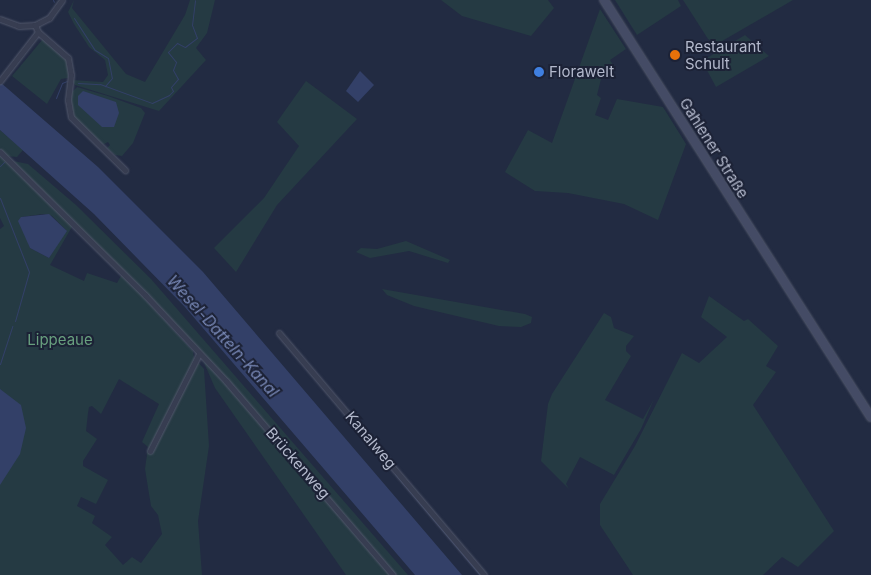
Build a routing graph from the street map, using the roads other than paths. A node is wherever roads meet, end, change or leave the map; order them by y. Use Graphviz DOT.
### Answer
graph roads {
  1 [pos="62,0"];
  2 [pos="604,0"];
  3 [pos="0,19"];
  4 [pos="35,25"];
  5 [pos="38,32"];
  6 [pos="0,80"];
  7 [pos="0,152"];
  8 [pos="125,170"];
  9 [pos="280,333"];
  10 [pos="200,354"];
  11 [pos="871,417"];
  12 [pos="150,451"];
  13 [pos="393,575"];
  14 [pos="484,575"];
  1 -- 4 [label="street"];
  2 -- 11 [label="main road, Gahlener Straße"];
  3 -- 4 [label="street"];
  4 -- 5 [label="street"];
  5 -- 6 [label="street"];
  5 -- 8 [label="street"];
  7 -- 10 [label="street, Brückenweg"];
  9 -- 14 [label="street, Kanalweg"];
  10 -- 12 [label="street"];
  10 -- 13 [label="street, Brückenweg"];
}
